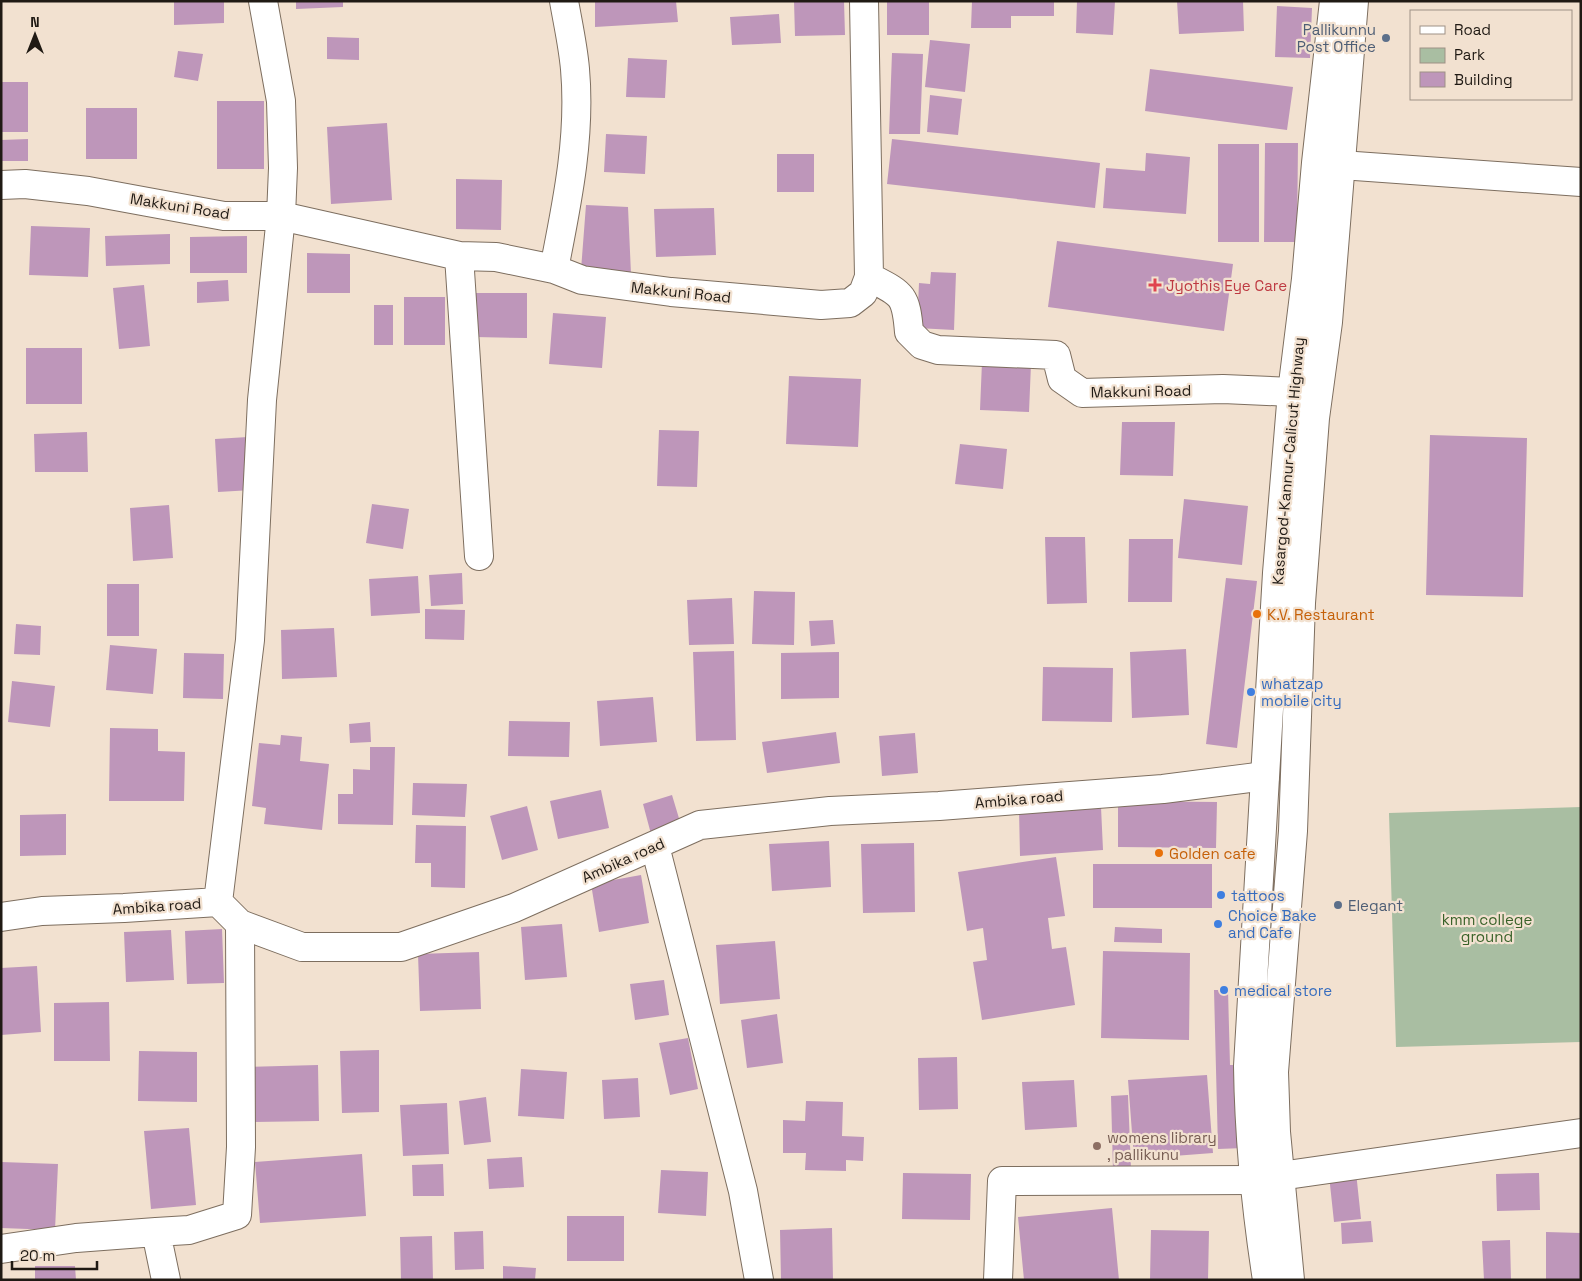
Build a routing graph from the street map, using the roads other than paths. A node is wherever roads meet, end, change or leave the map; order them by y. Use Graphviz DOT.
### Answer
graph roads {
  1 [pos="263,1"];
  2 [pos="564,1"];
  3 [pos="864,1"];
  4 [pos="1334,1"];
  5 [pos="1354,1"];
  6 [pos="1329,164"];
  7 [pos="1581,182"];
  8 [pos="1,185"];
  9 [pos="282,216"];
  10 [pos="459,256"];
  11 [pos="554,269"];
  12 [pos="869,277"];
  13 [pos="1292,392"];
  14 [pos="479,556"];
  15 [pos="1265,776"];
  16 [pos="655,846"];
  17 [pos="218,902"];
  18 [pos="1,917"];
  19 [pos="240,924"];
  20 [pos="1581,1133"];
  21 [pos="1267,1178"];
  22 [pos="156,1232"];
  23 [pos="1,1248"];
  24 [pos="166,1280"];
  25 [pos="760,1280"];
  26 [pos="998,1280"];
  27 [pos="1267,1280"];
  28 [pos="1290,1280"];
  1 -- 9 [label="main road"];
  2 -- 11 [label="main road"];
  3 -- 12 [label="main road"];
  4 -- 6 [label="main road, Kasargod-Kannur-Calicut Highway"];
  5 -- 6 [label="main road, Kasargod-Kannur-Calicut Highway"];
  6 -- 7 [label="main road"];
  6 -- 13 [label="main road, Kasargod-Kannur-Calicut Highway"];
  6 -- 21 [label="main road, Kasargod-Kannur-Calicut Highway"];
  8 -- 9 [label="main road, Makkuni Road"];
  9 -- 10 [label="main road, Makkuni Road"];
  9 -- 17 [label="main road"];
  10 -- 11 [label="main road, Makkuni Road"];
  10 -- 14 [label="main road"];
  11 -- 12 [label="main road, Makkuni Road"];
  12 -- 13 [label="main road, Makkuni Road"];
  13 -- 15 [label="main road, Kasargod-Kannur-Calicut Highway"];
  15 -- 16 [label="main road, Ambika road"];
  15 -- 21 [label="main road, Kasargod-Kannur-Calicut Highway"];
  16 -- 19 [label="main road, Ambika road"];
  16 -- 25 [label="main road"];
  17 -- 18 [label="main road, Ambika road"];
  17 -- 19 [label="main road, Ambika road"];
  19 -- 22 [label="main road"];
  20 -- 21 [label="main road"];
  21 -- 26 [label="main road"];
  21 -- 27 [label="main road, Kasargod-Kannur-Calicut Highway"];
  21 -- 28 [label="main road, Kasargod-Kannur-Calicut Highway"];
  22 -- 23 [label="main road"];
  22 -- 24 [label="main road"];
}
